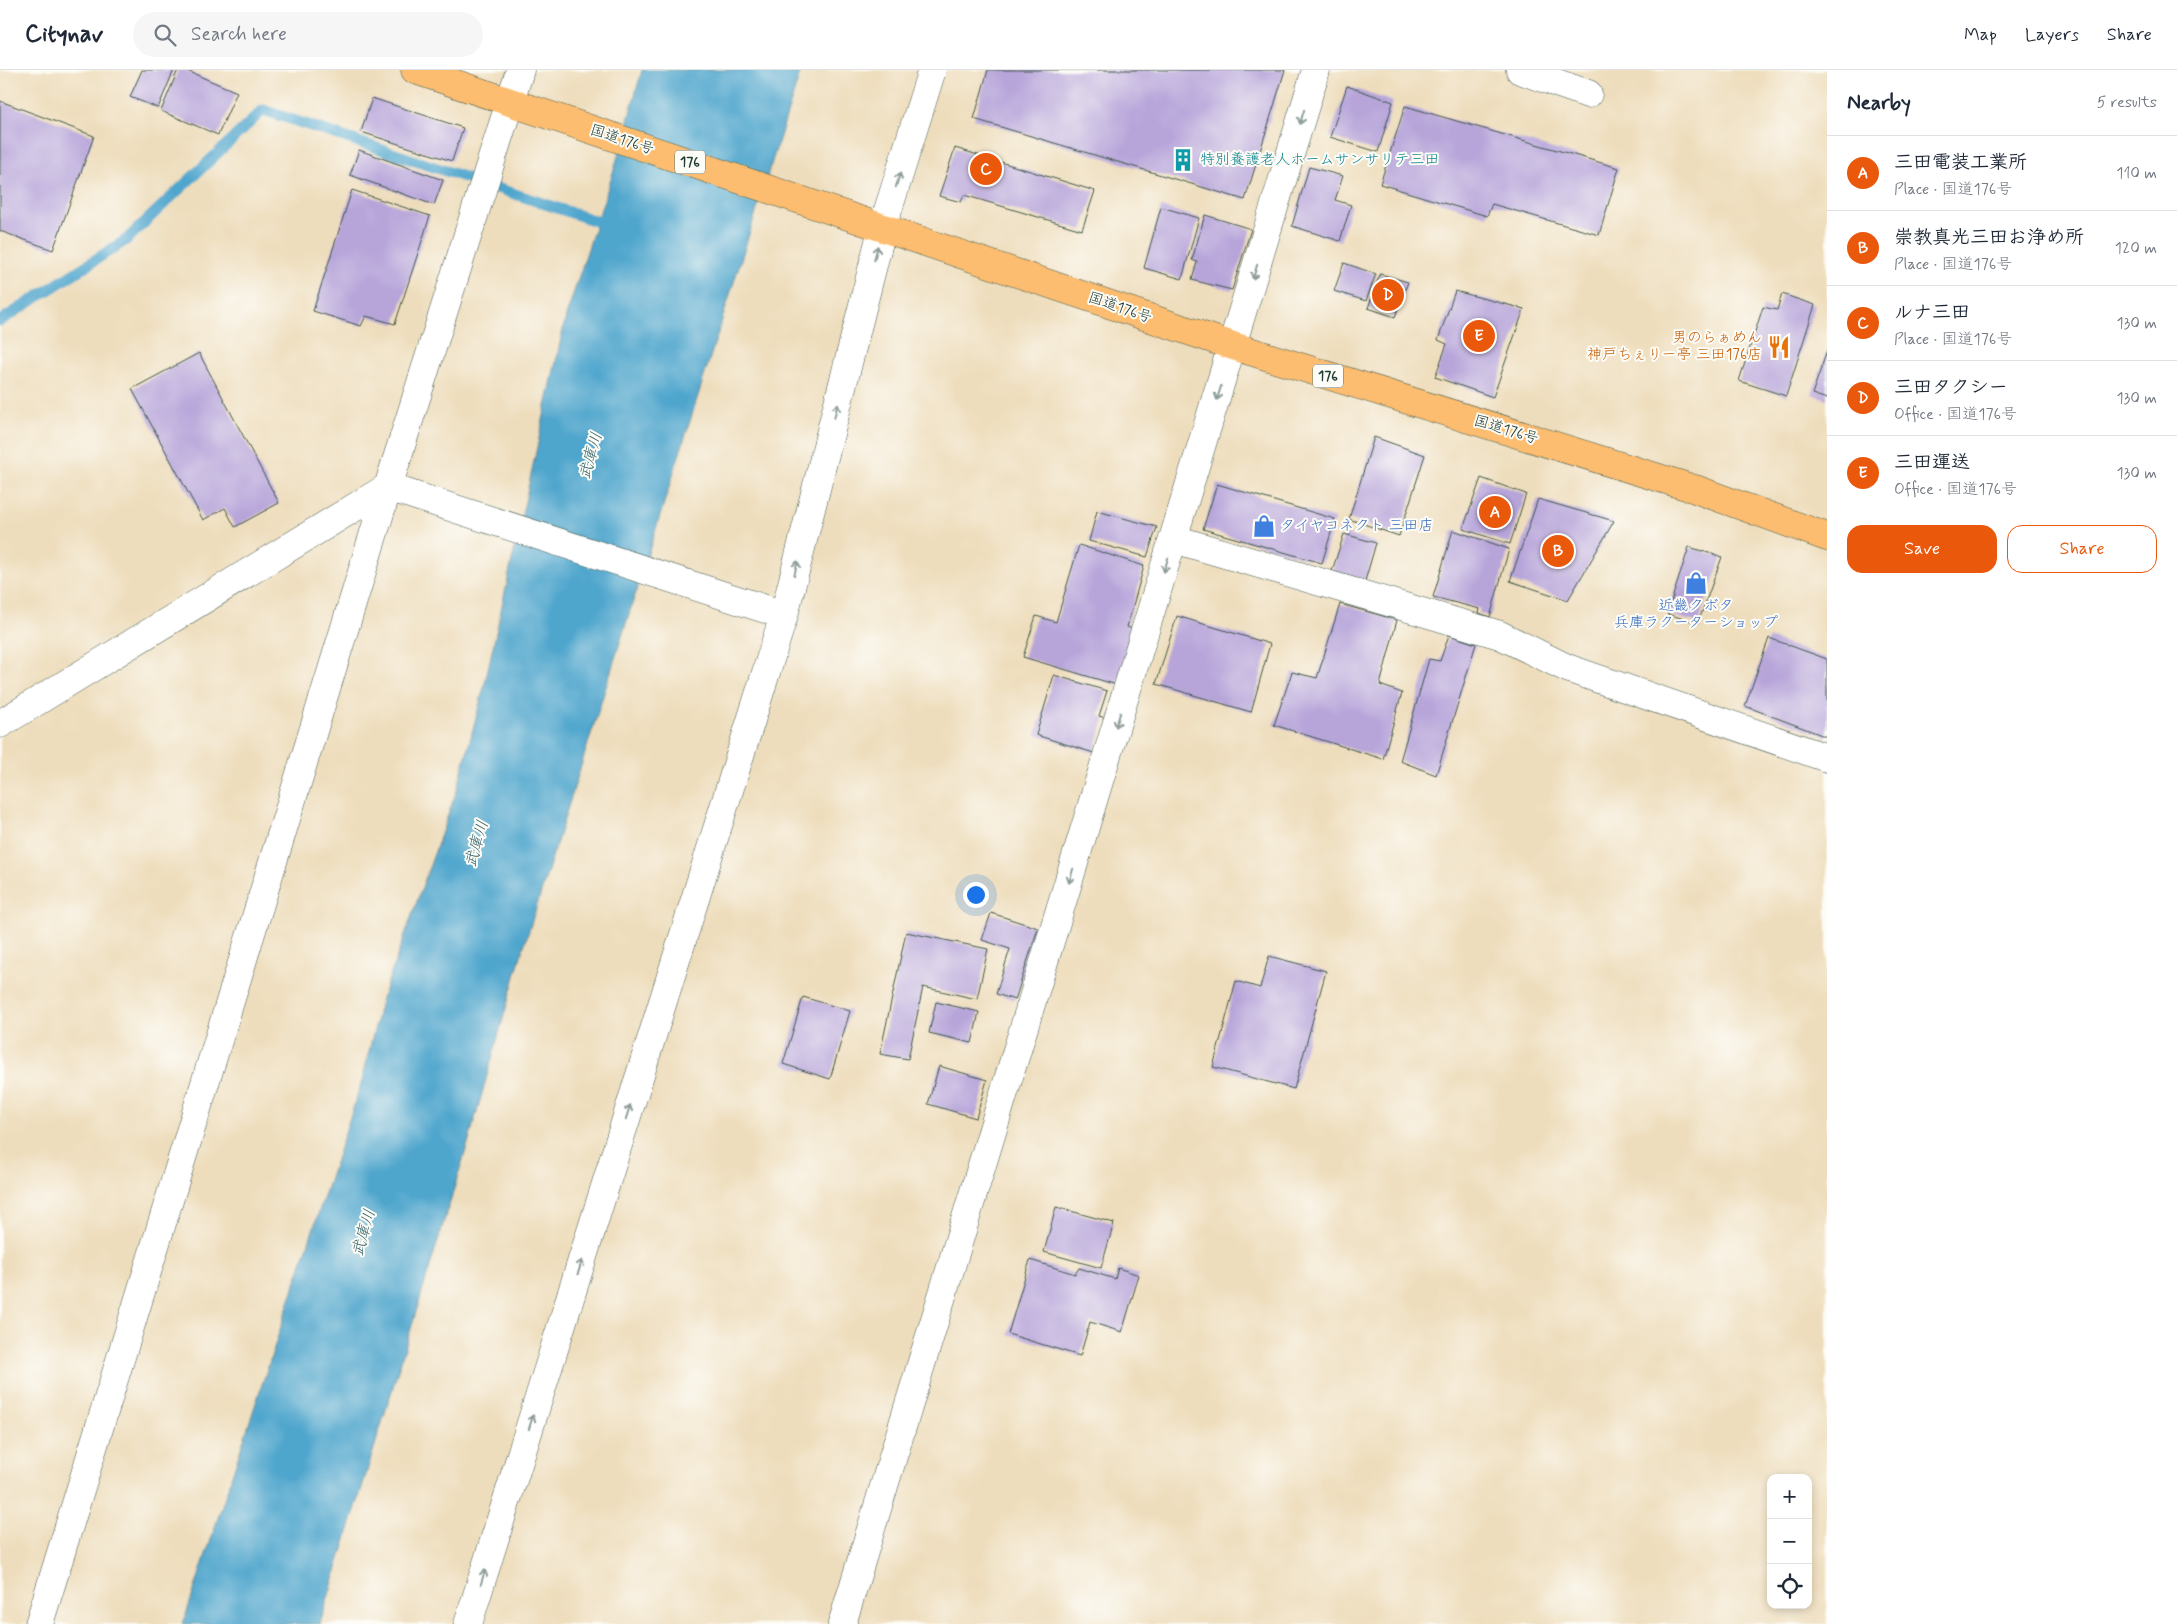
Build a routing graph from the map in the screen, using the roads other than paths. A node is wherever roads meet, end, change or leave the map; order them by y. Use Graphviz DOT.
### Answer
graph roads {
  1 [pos="415,70"];
  2 [pos="520,70"];
  3 [pos="932,70"];
  4 [pos="1316,70"];
  5 [pos="1520,70"];
  6 [pos="1588,94"];
  7 [pos="508,102"];
  8 [pos="883,226"];
  9 [pos="1233,346"];
  10 [pos="388,486"];
  11 [pos="1827,536"];
  12 [pos="1174,539"];
  13 [pos="784,615"];
  14 [pos="0,724"];
  15 [pos="1827,758"];
  16 [pos="39,1624"];
  17 [pos="468,1624"];
  18 [pos="842,1624"];
  1 -- 7 [label="highway, 国道176号 / 176"];
  2 -- 7 [label="street"];
  8 -- 3 [label="street, one-way"];
  4 -- 9 [label="street, one-way"];
  5 -- 6 [label="street"];
  7 -- 8 [label="highway, 国道176号 / 176"];
  7 -- 10 [label="street"];
  8 -- 9 [label="highway, 国道176号 / 176"];
  13 -- 8 [label="street, one-way"];
  9 -- 11 [label="highway, 国道176号 / 176"];
  9 -- 12 [label="street, one-way"];
  10 -- 13 [label="street"];
  10 -- 14 [label="street"];
  10 -- 16 [label="street"];
  12 -- 15 [label="street"];
  12 -- 18 [label="street, one-way"];
  17 -- 13 [label="street, one-way"];
}
